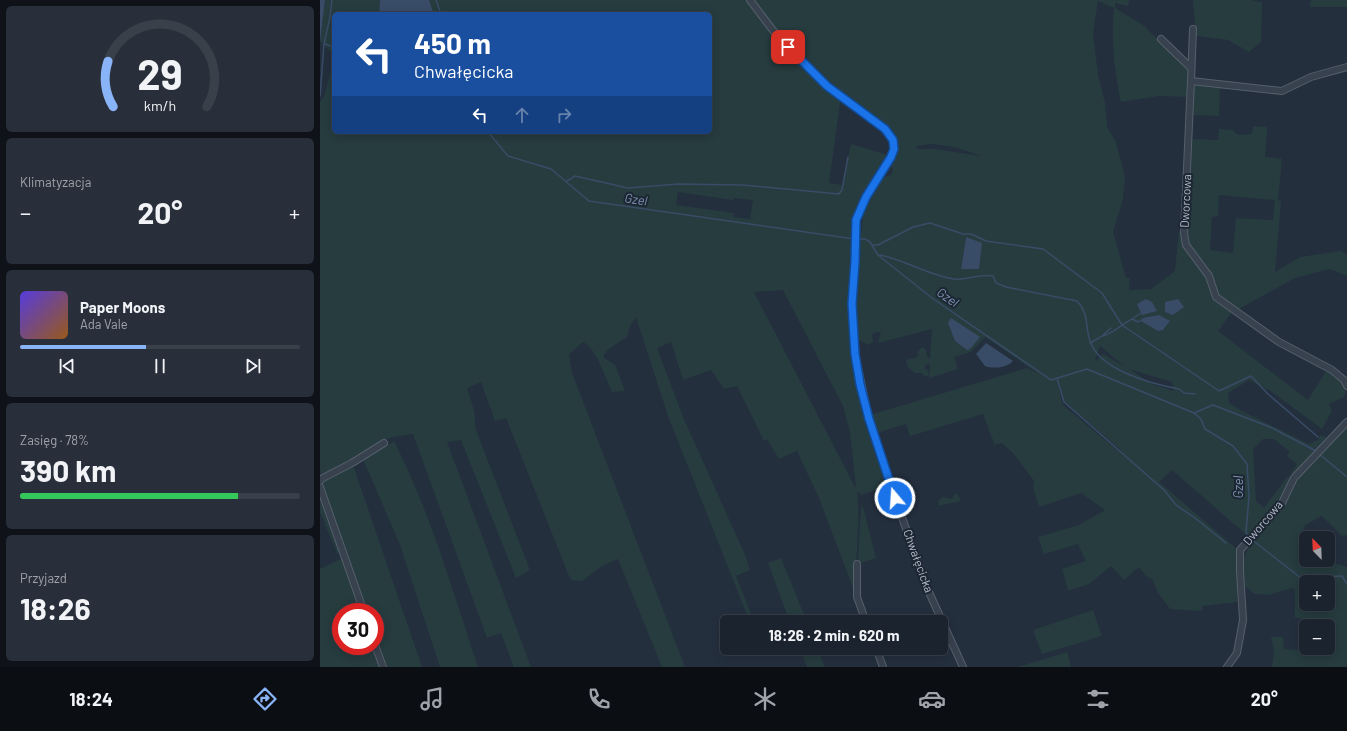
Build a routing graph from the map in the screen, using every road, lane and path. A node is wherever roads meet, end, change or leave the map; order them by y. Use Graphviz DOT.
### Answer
graph roads {
  1 [pos="750,0"];
  2 [pos="1193,29"];
  3 [pos="1161,39"];
  4 [pos="1347,67"];
  5 [pos="1191,68"];
  6 [pos="1191,81"];
  7 [pos="1347,386"];
  8 [pos="1347,422"];
  9 [pos="384,443"];
  10 [pos="320,481"];
  11 [pos="320,487"];
  12 [pos="857,564"];
  13 [pos="361,603"];
  14 [pos="863,615"];
  15 [pos="379,655"];
  16 [pos="879,655"];
  17 [pos="383,667"];
  18 [pos="883,667"];
  19 [pos="963,667"];
  20 [pos="1227,667"];
  1 -- 19 [label="street, Chwałęcicka"];
  2 -- 5 [label="street, Dworcowa"];
  3 -- 5 [label="street"];
  4 -- 6 [label="street"];
  5 -- 6 [label="street, Dworcowa"];
  6 -- 7 [label="street, Dworcowa"];
  8 -- 20 [label="street, Dworcowa"];
  9 -- 10 [label="street"];
  11 -- 13 [label="street"];
  12 -- 14 [label="street"];
  15 -- 17 [label="street"];
  16 -- 18 [label="street"];
}
